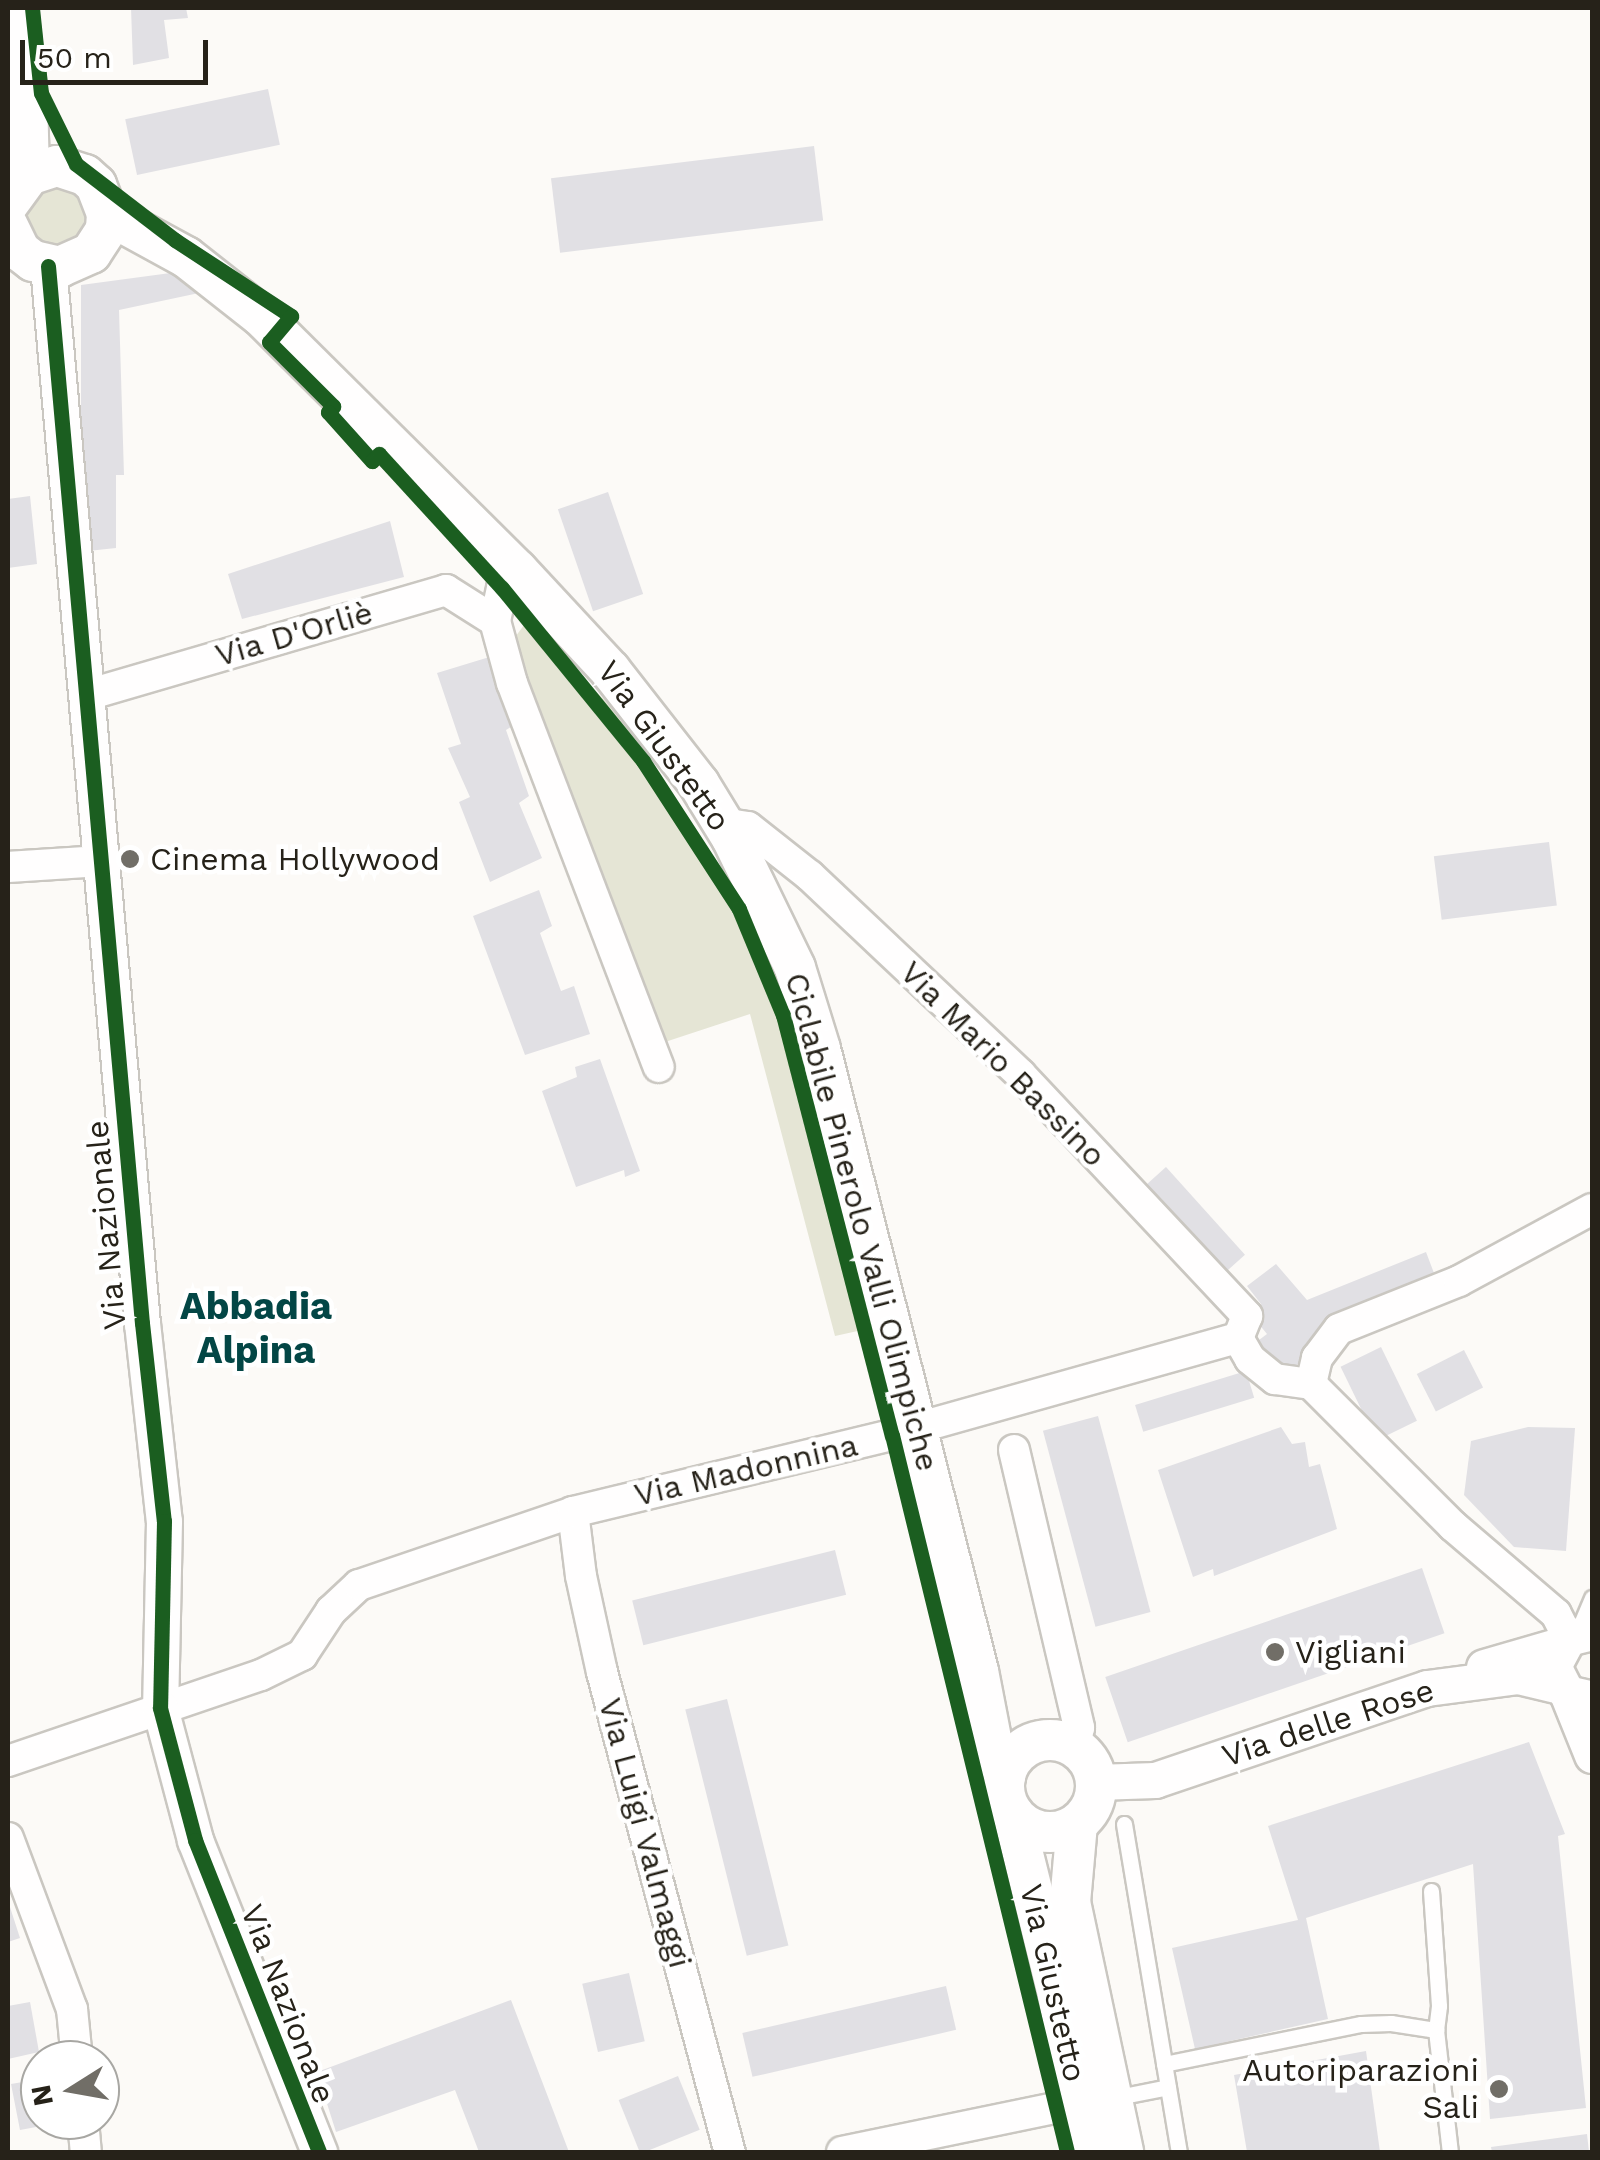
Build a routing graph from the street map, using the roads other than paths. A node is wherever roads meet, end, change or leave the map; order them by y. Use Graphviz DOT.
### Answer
graph roads {
  1 [pos="17,8"];
  2 [pos="27,97"];
  3 [pos="71,168"];
  4 [pos="12,208"];
  5 [pos="103,229"];
  6 [pos="48,266"];
  7 [pos="517,570"];
  8 [pos="494,621"];
  9 [pos="87,695"];
  10 [pos="722,822"];
  11 [pos="102,861"];
  12 [pos="8,867"];
  13 [pos="660,1067"];
  14 [pos="1592,1209"];
  15 [pos="1238,1338"];
  16 [pos="1311,1384"];
  17 [pos="916,1426"];
  18 [pos="1014,1450"];
  19 [pos="573,1512"];
  20 [pos="1592,1598"];
  21 [pos="1574,1637"];
  22 [pos="978,1671"];
  23 [pos="1427,1688"];
  24 [pos="1573,1693"];
  25 [pos="160,1708"];
  26 [pos="1035,1742"];
  27 [pos="1074,1747"];
  28 [pos="1592,1755"];
  29 [pos="8,1762"];
  30 [pos="1096,1782"];
  31 [pos="1009,1795"];
  32 [pos="1076,1824"];
  33 [pos="1124,1824"];
  34 [pos="8,1838"];
  35 [pos="1431,1892"];
  36 [pos="1436,2030"];
  37 [pos="75,2040"];
  38 [pos="1164,2064"];
  39 [pos="1168,2086"];
  40 [pos="1096,2099"];
  41 [pos="929,2144"];
  42 [pos="318,2152"];
  43 [pos="730,2152"];
  44 [pos="842,2152"];
  45 [pos="1090,2152"];
  46 [pos="1123,2152"];
  47 [pos="1179,2152"];
  48 [pos="1450,2152"];
  1 -- 2 [label="main road"];
  2 -- 3 [label="main road"];
  2 -- 4 [label="main road"];
  3 -- 4 [label="main road"];
  3 -- 5 [label="main road"];
  4 -- 6 [label="main road"];
  5 -- 6 [label="main road"];
  5 -- 7 [label="main road, Via Giustetto"];
  6 -- 9 [label="street, Via Nazionale"];
  7 -- 8 [label="street"];
  7 -- 10 [label="main road, Via Giustetto"];
  8 -- 9 [label="street, Via D'Orliè"];
  8 -- 13 [label="street"];
  9 -- 11 [label="street, Via Nazionale"];
  10 -- 15 [label="street, Via Mario Bassino"];
  10 -- 17 [label="main road, Via Giustetto"];
  11 -- 12 [label="street"];
  11 -- 25 [label="street, Via Nazionale"];
  14 -- 16 [label="street"];
  15 -- 16 [label="street"];
  15 -- 17 [label="street, Via Madonnina"];
  16 -- 21 [label="street"];
  17 -- 19 [label="street, Via Madonnina"];
  17 -- 22 [label="main road, Via Giustetto"];
  18 -- 27 [label="street"];
  19 -- 25 [label="street, Via Madonnina"];
  19 -- 43 [label="street, Via Luigi Valmaggi"];
  20 -- 21 [label="lane"];
  21 -- 23 [label="street"];
  21 -- 24 [label="street"];
  22 -- 26 [label="main road, Via Giustetto"];
  22 -- 31 [label="main road, Via Giustetto"];
  23 -- 24 [label="street, Via delle Rose"];
  23 -- 30 [label="street, Via delle Rose"];
  24 -- 28 [label="street"];
  25 -- 29 [label="street, Via Madonnina"];
  25 -- 42 [label="street, Via Nazionale"];
  26 -- 27 [label="main road"];
  26 -- 31 [label="main road"];
  27 -- 30 [label="main road"];
  30 -- 32 [label="main road"];
  31 -- 32 [label="main road"];
  31 -- 40 [label="main road, Via Giustetto"];
  32 -- 40 [label="main road, Via Giustetto"];
  33 -- 38 [label="lane"];
  34 -- 37 [label="street"];
  35 -- 36 [label="lane"];
  36 -- 38 [label="lane"];
  36 -- 48 [label="lane"];
  38 -- 39 [label="lane"];
  39 -- 40 [label="lane"];
  39 -- 47 [label="lane"];
  40 -- 41 [label="street"];
  40 -- 45 [label="main road, Via Giustetto"];
  40 -- 46 [label="main road, Via Giustetto"];
  41 -- 44 [label="street"];
}
